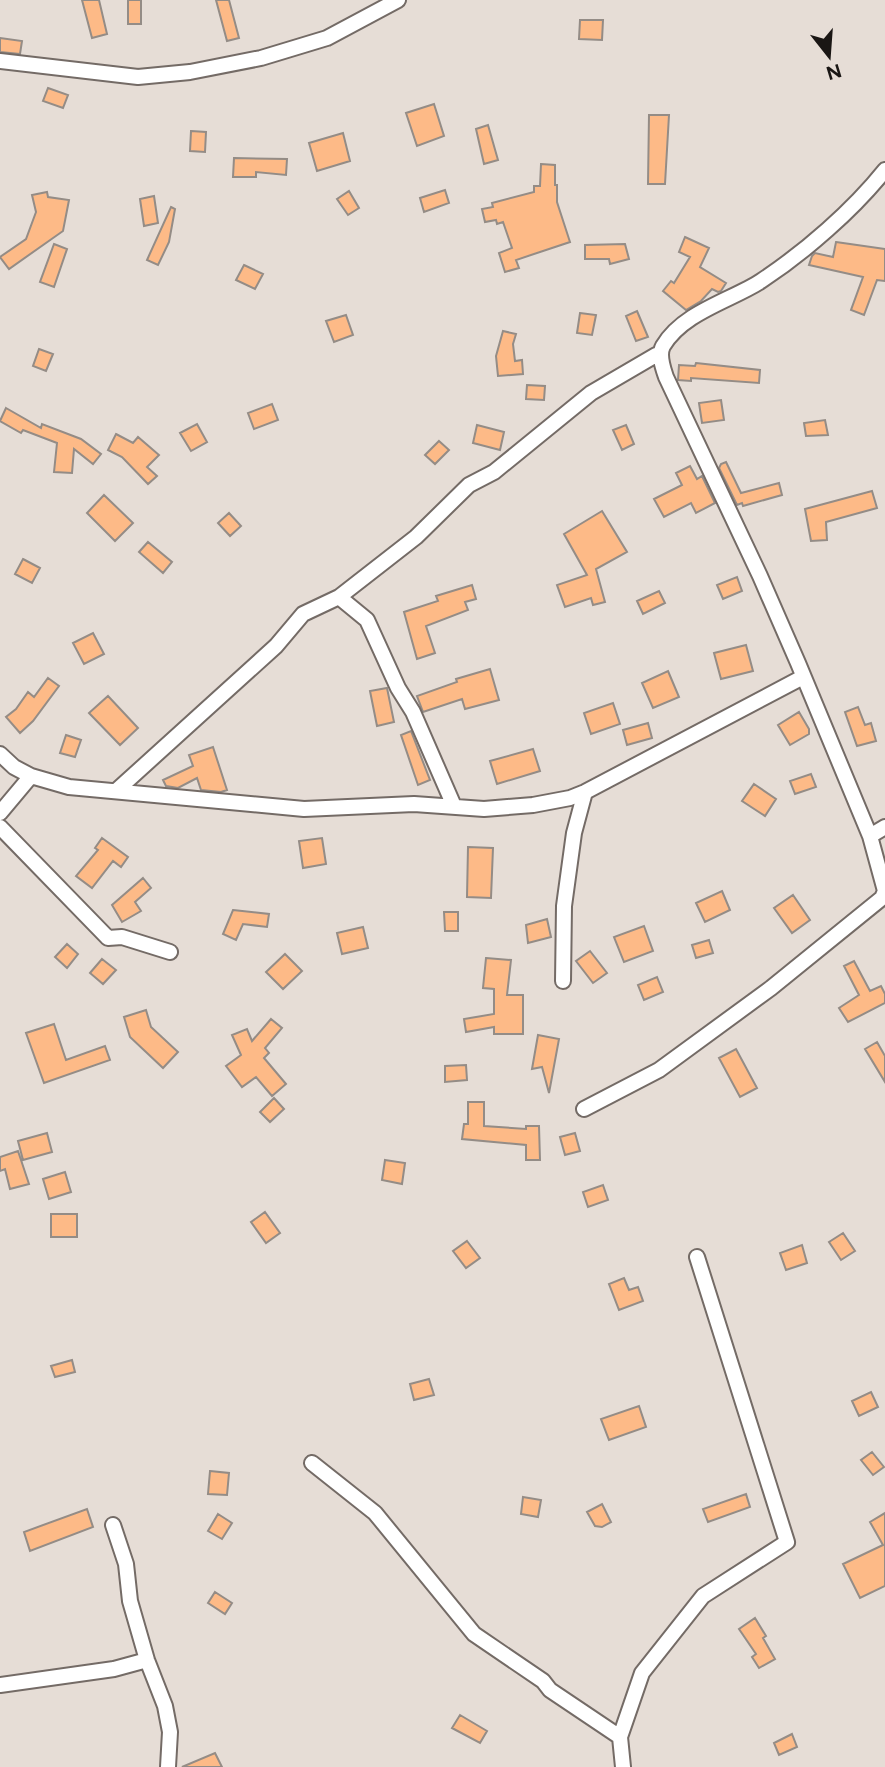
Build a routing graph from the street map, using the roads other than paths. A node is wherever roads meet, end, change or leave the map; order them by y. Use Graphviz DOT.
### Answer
graph roads {
  1 [pos="398,0"];
  2 [pos="0,61"];
  3 [pos="885,170"];
  4 [pos="661,355"];
  5 [pos="339,597"];
  6 [pos="803,677"];
  7 [pos="0,754"];
  8 [pos="31,776"];
  9 [pos="116,791"];
  10 [pos="584,792"];
  11 [pos="454,806"];
  12 [pos="0,813"];
  13 [pos="0,827"];
  14 [pos="885,827"];
  15 [pos="870,836"];
  16 [pos="885,891"];
  17 [pos="170,952"];
  18 [pos="564,981"];
  19 [pos="584,1109"];
  20 [pos="698,1257"];
  21 [pos="312,1463"];
  22 [pos="113,1525"];
  23 [pos="147,1660"];
  24 [pos="0,1685"];
  25 [pos="620,1737"];
  26 [pos="168,1767"];
  27 [pos="622,1767"];
  1 -- 2 [label="street"];
  3 -- 4 [label="street"];
  4 -- 5 [label="street"];
  4 -- 6 [label="street"];
  5 -- 9 [label="street"];
  5 -- 11 [label="street"];
  6 -- 10 [label="street"];
  6 -- 15 [label="street"];
  7 -- 8 [label="street"];
  8 -- 9 [label="street"];
  8 -- 12 [label="street"];
  9 -- 11 [label="street"];
  10 -- 11 [label="street"];
  10 -- 18 [label="street"];
  13 -- 17 [label="street"];
  14 -- 15 [label="street"];
  15 -- 16 [label="street"];
  16 -- 19 [label="street"];
  20 -- 25 [label="street"];
  21 -- 25 [label="street"];
  22 -- 23 [label="street"];
  23 -- 24 [label="street"];
  23 -- 26 [label="street"];
  25 -- 27 [label="street"];
}
